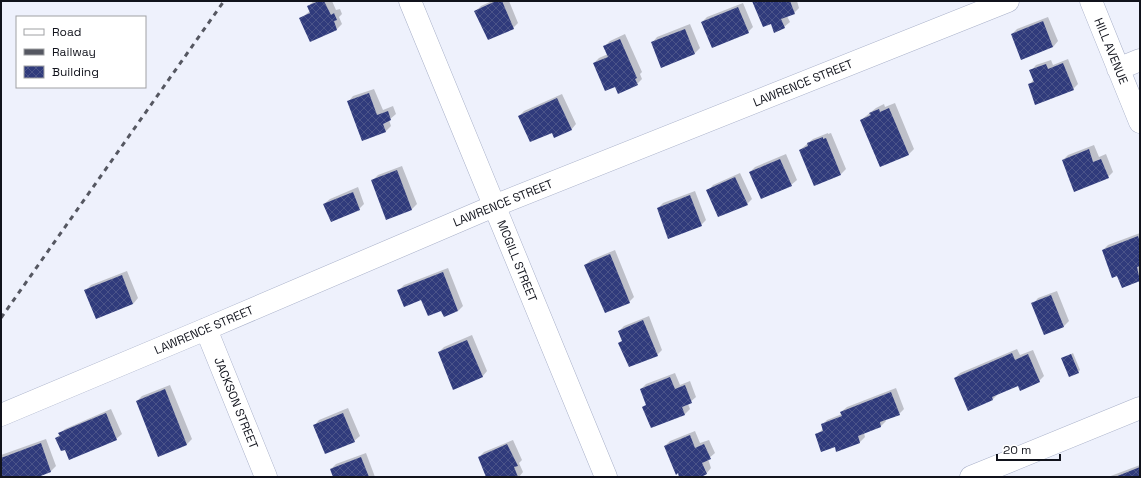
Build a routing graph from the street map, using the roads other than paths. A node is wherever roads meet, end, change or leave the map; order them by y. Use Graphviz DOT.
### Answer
graph roads {
  1 [pos="410,1"];
  2 [pos="1008,1"];
  3 [pos="1091,1"];
  4 [pos="1140,60"];
  5 [pos="1118,69"];
  6 [pos="1140,122"];
  7 [pos="494,206"];
  8 [pos="206,329"];
  9 [pos="1140,408"];
  10 [pos="1,414"];
  11 [pos="266,477"];
  12 [pos="606,477"];
  13 [pos="971,477"];
  1 -- 7 [label="street, MCGILL STREET"];
  2 -- 7 [label="street, LAWRENCE STREET"];
  3 -- 5 [label="street, HILL AVENUE"];
  4 -- 5 [label="street"];
  5 -- 6 [label="street, HILL AVENUE"];
  7 -- 8 [label="street, LAWRENCE STREET"];
  7 -- 12 [label="street, MCGILL STREET"];
  8 -- 10 [label="street, LAWRENCE STREET"];
  8 -- 11 [label="street, JACKSON STREET"];
  9 -- 13 [label="street"];
}
